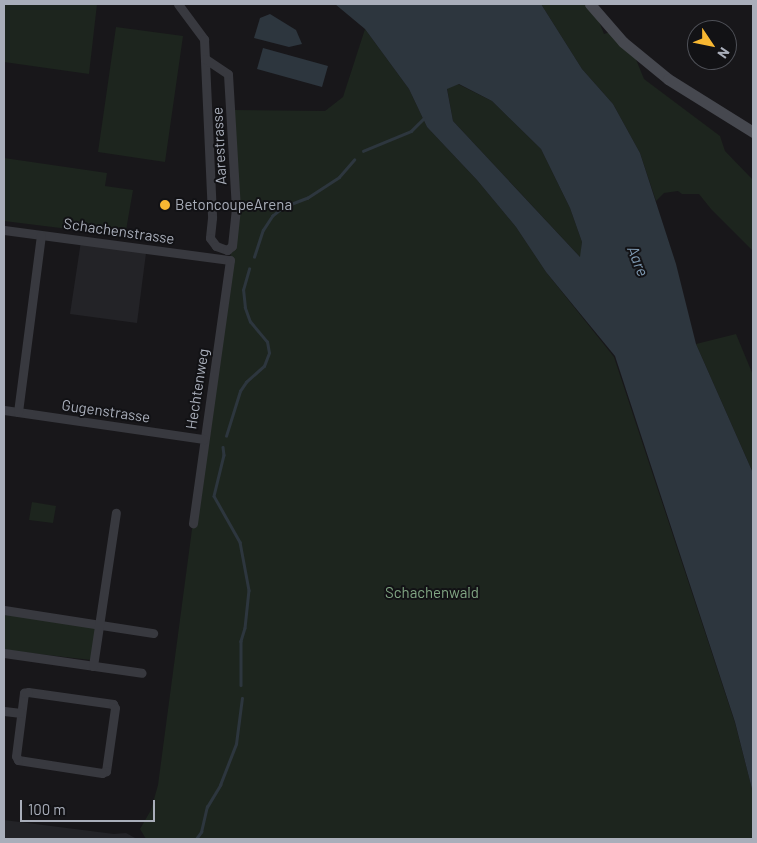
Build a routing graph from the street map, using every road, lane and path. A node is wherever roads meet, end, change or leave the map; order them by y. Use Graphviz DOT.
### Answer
graph roads {
  1 [pos="178,4"];
  2 [pos="590,4"];
  3 [pos="206,59"];
  4 [pos="753,132"];
  5 [pos="4,230"];
  6 [pos="41,234"];
  7 [pos="230,260"];
  8 [pos="4,410"];
  9 [pos="18,412"];
  10 [pos="204,439"];
  11 [pos="116,513"];
  12 [pos="193,523"];
  13 [pos="4,610"];
  14 [pos="99,624"];
  15 [pos="153,633"];
  16 [pos="4,653"];
  17 [pos="93,666"];
  18 [pos="142,673"];
  19 [pos="4,710"];
  20 [pos="21,713"];
  1 -- 3 [label="street, Aarestrasse"];
  2 -- 4 [label="main road"];
  3 -- 3 [label="street, Aarestrasse"];
  5 -- 6 [label="street, Schachenstrasse"];
  6 -- 7 [label="street, Schachenstrasse"];
  6 -- 9 [label="street"];
  7 -- 10 [label="street, Hechtenweg"];
  8 -- 9 [label="street, Gugenstrasse"];
  9 -- 10 [label="street, Gugenstrasse"];
  10 -- 12 [label="street, Hechtenweg"];
  11 -- 14 [label="street"];
  13 -- 14 [label="street"];
  14 -- 15 [label="street"];
  14 -- 17 [label="street"];
  16 -- 17 [label="street"];
  17 -- 18 [label="street"];
  19 -- 20 [label="street"];
  20 -- 20 [label="street"];
}
